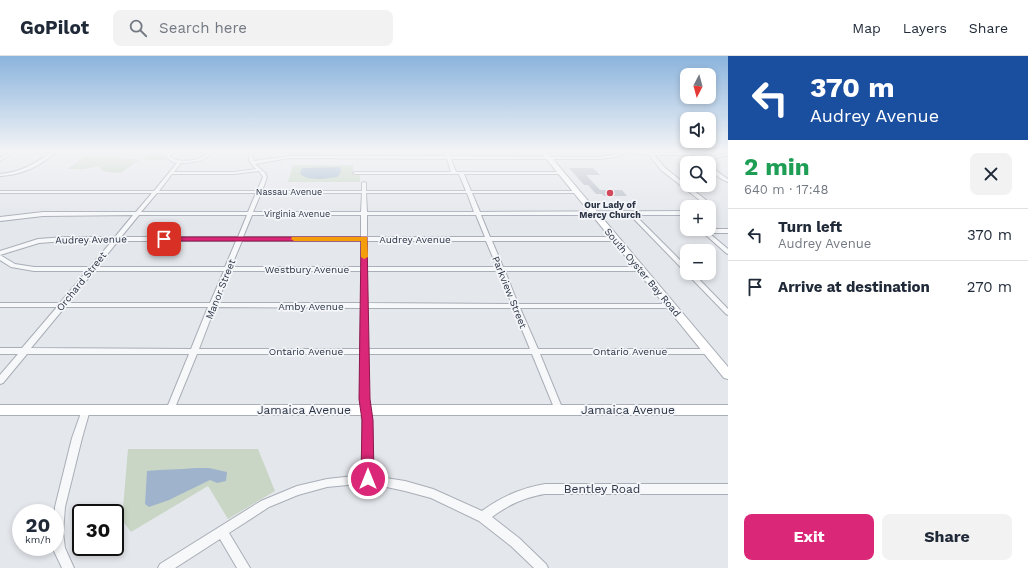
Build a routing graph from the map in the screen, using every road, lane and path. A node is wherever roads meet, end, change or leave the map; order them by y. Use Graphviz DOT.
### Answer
graph roads {
  1 [pos="168,175"];
  2 [pos="264,175"];
  3 [pos="459,175"];
  4 [pos="563,175"];
  5 [pos="671,175"];
  6 [pos="719,175"];
  7 [pos="728,181"];
  8 [pos="364,182"];
  9 [pos="0,192"];
  10 [pos="154,192"];
  11 [pos="259,192"];
  12 [pos="364,192"];
  13 [pos="470,192"];
  14 [pos="577,192"];
  15 [pos="703,200"];
  16 [pos="595,213"];
  17 [pos="631,213"];
  18 [pos="137,214"];
  19 [pos="251,214"];
  20 [pos="364,214"];
  21 [pos="478,214"];
  22 [pos="680,214"];
  23 [pos="0,219"];
  24 [pos="716,231"];
  25 [pos="728,231"];
  26 [pos="710,236"];
  27 [pos="116,239"];
  28 [pos="240,239"];
  29 [pos="364,239"];
  30 [pos="489,239"];
  31 [pos="616,239"];
  32 [pos="728,252"];
  33 [pos="0,253"];
  34 [pos="0,257"];
  35 [pos="8,263"];
  36 [pos="680,264"];
  37 [pos="0,266"];
  38 [pos="92,269"];
  39 [pos="228,269"];
  40 [pos="364,269"];
  41 [pos="501,269"];
  42 [pos="640,269"];
  43 [pos="696,280"];
  44 [pos="62,305"];
  45 [pos="0,306"];
  46 [pos="213,306"];
  47 [pos="364,306"];
  48 [pos="516,306"];
  49 [pos="671,306"];
  50 [pos="728,314"];
  51 [pos="0,351"];
  52 [pos="24,351"];
  53 [pos="194,351"];
  54 [pos="364,351"];
  55 [pos="535,351"];
  56 [pos="709,352"];
  57 [pos="728,375"];
  58 [pos="0,381"];
  59 [pos="0,410"];
  60 [pos="86,410"];
  61 [pos="170,410"];
  62 [pos="366,410"];
  63 [pos="559,410"];
  64 [pos="728,410"];
  65 [pos="368,479"];
  66 [pos="728,489"];
  67 [pos="483,516"];
  68 [pos="222,532"];
  69 [pos="68,568"];
  70 [pos="164,568"];
  71 [pos="244,568"];
  72 [pos="542,568"];
  1 -- 10 [label="street, Orchard Street"];
  2 -- 11 [label="street, Manor Street"];
  3 -- 13 [label="street, Parkview Street"];
  4 -- 14 [label="street, South Oyster Bay Road"];
  5 -- 15 [label="street"];
  6 -- 7 [label="street"];
  8 -- 12 [label="street"];
  9 -- 10 [label="street, Nassau Avenue"];
  10 -- 11 [label="street, Nassau Avenue"];
  10 -- 18 [label="street, Orchard Street"];
  11 -- 12 [label="street, Nassau Avenue"];
  11 -- 19 [label="street, Manor Street"];
  12 -- 13 [label="street, Nassau Avenue"];
  12 -- 20 [label="street"];
  13 -- 14 [label="street, Nassau Avenue"];
  13 -- 21 [label="street, Parkview Street"];
  14 -- 16 [label="street, South Oyster Bay Road"];
  16 -- 17 [label="street, Virginia Avenue"];
  16 -- 21 [label="street, Virginia Avenue"];
  16 -- 31 [label="street, South Oyster Bay Road"];
  17 -- 22 [label="street, Virginia Avenue"];
  17 -- 36 [label="street"];
  18 -- 19 [label="street, Virginia Avenue"];
  18 -- 23 [label="street, Virginia Avenue"];
  18 -- 27 [label="street, Orchard Street"];
  19 -- 20 [label="street, Virginia Avenue"];
  19 -- 28 [label="street, Manor Street"];
  20 -- 21 [label="street, Virginia Avenue"];
  20 -- 29 [label="street"];
  21 -- 30 [label="street, Parkview Street"];
  24 -- 25 [label="street"];
  26 -- 32 [label="street"];
  27 -- 28 [label="street, Audrey Avenue"];
  27 -- 33 [label="street, Audrey Avenue"];
  27 -- 38 [label="street, Orchard Street"];
  28 -- 29 [label="street, Audrey Avenue"];
  28 -- 39 [label="street, Manor Street"];
  29 -- 30 [label="street, Audrey Avenue"];
  29 -- 40 [label="street"];
  30 -- 31 [label="street, Audrey Avenue"];
  30 -- 41 [label="street, Parkview Street"];
  31 -- 42 [label="street, South Oyster Bay Road"];
  34 -- 35 [label="street, Westbury Avenue"];
  35 -- 37 [label="street"];
  35 -- 38 [label="street, Westbury Avenue"];
  38 -- 39 [label="street, Westbury Avenue"];
  38 -- 44 [label="street, Orchard Street"];
  39 -- 40 [label="street, Westbury Avenue"];
  39 -- 46 [label="street, Manor Street"];
  40 -- 41 [label="street, Westbury Avenue"];
  40 -- 47 [label="street"];
  41 -- 42 [label="street, Westbury Avenue"];
  41 -- 48 [label="street, Parkview Street"];
  42 -- 49 [label="street, South Oyster Bay Road"];
  43 -- 50 [label="street"];
  44 -- 45 [label="street, Amby Avenue"];
  44 -- 46 [label="street, Amby Avenue"];
  44 -- 52 [label="street, Orchard Street"];
  46 -- 47 [label="street, Amby Avenue"];
  46 -- 53 [label="street, Manor Street"];
  47 -- 48 [label="street, Amby Avenue"];
  47 -- 54 [label="street"];
  48 -- 49 [label="street, Amby Avenue"];
  48 -- 55 [label="street, Parkview Street"];
  49 -- 56 [label="street, South Oyster Bay Road"];
  51 -- 52 [label="street, Ontario Avenue"];
  52 -- 53 [label="street, Ontario Avenue"];
  52 -- 58 [label="street, Orchard Street"];
  53 -- 54 [label="street, Ontario Avenue"];
  53 -- 61 [label="street, Manor Street"];
  54 -- 55 [label="street, Ontario Avenue"];
  54 -- 62 [label="street"];
  55 -- 56 [label="street, Ontario Avenue"];
  55 -- 63 [label="street, Parkview Street"];
  56 -- 57 [label="street, South Oyster Bay Road"];
  59 -- 60 [label="street, Jamaica Avenue"];
  60 -- 61 [label="street, Jamaica Avenue"];
  60 -- 69 [label="street"];
  61 -- 62 [label="street, Jamaica Avenue"];
  62 -- 63 [label="street, Jamaica Avenue"];
  62 -- 65 [label="street"];
  63 -- 64 [label="street, Jamaica Avenue"];
  65 -- 67 [label="street"];
  65 -- 68 [label="street"];
  66 -- 67 [label="street, Bentley Road"];
  67 -- 72 [label="street"];
  68 -- 70 [label="street"];
  68 -- 71 [label="street"];
}
